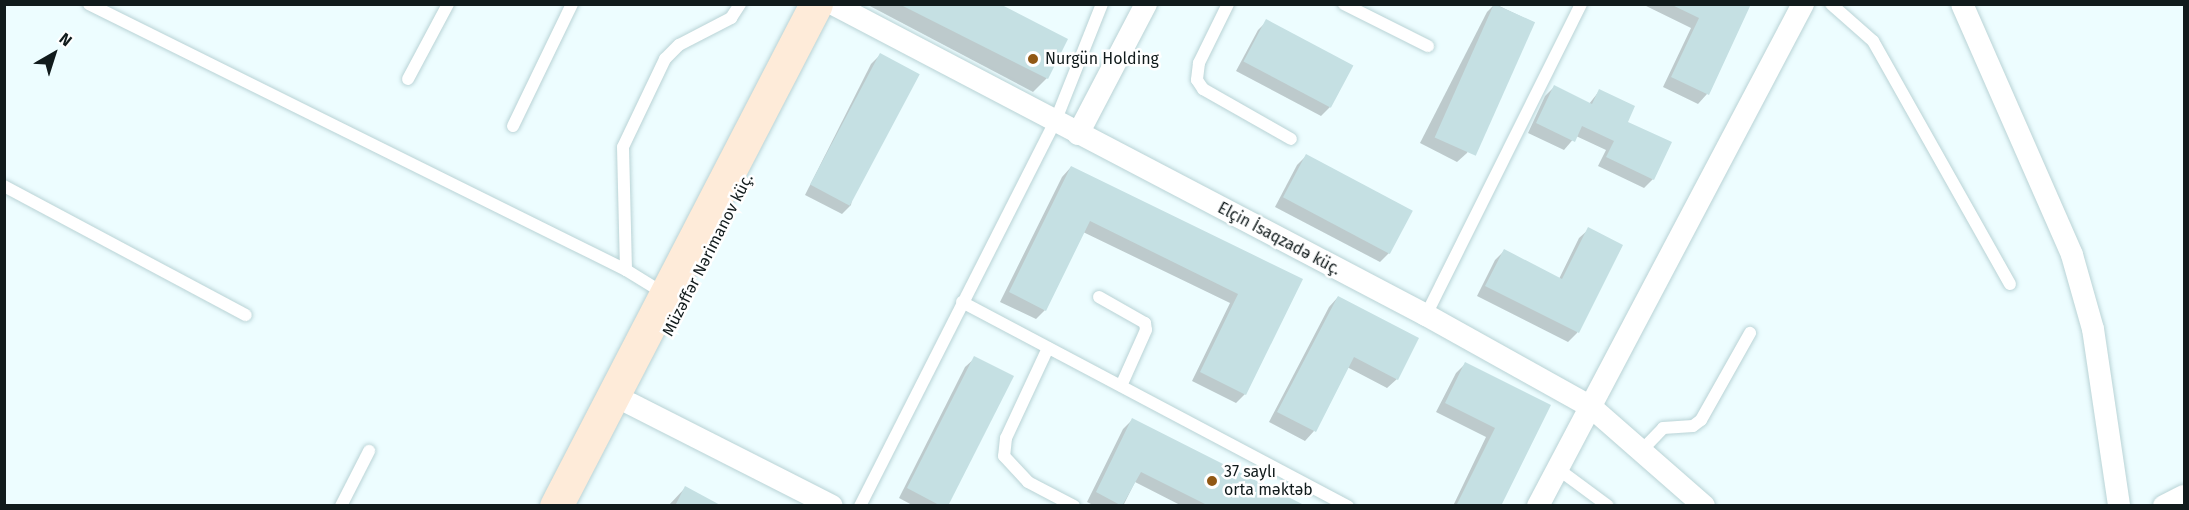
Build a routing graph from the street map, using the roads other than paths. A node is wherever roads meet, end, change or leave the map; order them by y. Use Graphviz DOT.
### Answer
graph roads {
  1 [pos="89,4"];
  2 [pos="448,4"];
  3 [pos="572,4"];
  4 [pos="740,4"];
  5 [pos="1102,4"];
  6 [pos="1146,4"];
  7 [pos="1228,4"];
  8 [pos="1344,4"];
  9 [pos="1581,4"];
  10 [pos="1803,4"];
  11 [pos="1831,4"];
  12 [pos="1962,4"];
  13 [pos="831,5"];
  14 [pos="1428,46"];
  15 [pos="408,79"];
  16 [pos="1055,122"];
  17 [pos="513,126"];
  18 [pos="1078,134"];
  19 [pos="1291,140"];
  20 [pos="4,186"];
  21 [pos="626,270"];
  22 [pos="2010,284"];
  23 [pos="666,294"];
  24 [pos="1099,297"];
  25 [pos="962,302"];
  26 [pos="246,315"];
  27 [pos="1426,315"];
  28 [pos="1750,333"];
  29 [pos="1048,348"];
  30 [pos="1121,386"];
  31 [pos="631,404"];
  32 [pos="1591,407"];
  33 [pos="1643,449"];
  34 [pos="369,452"];
  35 [pos="1558,469"];
  36 [pos="2184,496"];
  37 [pos="341,506"];
  38 [pos="556,506"];
  39 [pos="579,506"];
  40 [pos="832,506"];
  41 [pos="860,506"];
  42 [pos="1074,506"];
  43 [pos="1348,506"];
  44 [pos="1538,506"];
  45 [pos="1608,506"];
  46 [pos="1704,506"];
  47 [pos="2119,506"];
  48 [pos="2164,506"];
  1 -- 21 [label="lane"];
  2 -- 15 [label="lane"];
  3 -- 17 [label="lane"];
  4 -- 21 [label="lane"];
  5 -- 16 [label="lane"];
  6 -- 18 [label="street"];
  7 -- 19 [label="lane"];
  8 -- 14 [label="lane"];
  9 -- 27 [label="lane"];
  10 -- 32 [label="street"];
  11 -- 22 [label="lane"];
  12 -- 47 [label="street"];
  13 -- 16 [label="street, Elçin İsaqzadə küç."];
  13 -- 23 [label="main road"];
  13 -- 31 [label="main road, Müzəffər Nərimanov küç."];
  16 -- 18 [label="street, Elçin İsaqzadə küç."];
  16 -- 25 [label="lane"];
  18 -- 27 [label="street, Elçin İsaqzadə küç."];
  20 -- 26 [label="lane"];
  21 -- 23 [label="lane"];
  23 -- 38 [label="main road"];
  24 -- 30 [label="lane"];
  25 -- 29 [label="lane"];
  25 -- 41 [label="lane"];
  27 -- 32 [label="street, Elçin İsaqzadə küç."];
  28 -- 33 [label="lane"];
  29 -- 30 [label="lane"];
  29 -- 42 [label="lane"];
  30 -- 43 [label="lane"];
  31 -- 39 [label="main road, Müzəffər Nərimanov küç."];
  31 -- 40 [label="street"];
  32 -- 33 [label="street, Elçin İsaqzadə küç."];
  32 -- 35 [label="street"];
  33 -- 46 [label="street, Elçin İsaqzadə küç."];
  34 -- 37 [label="lane"];
  35 -- 44 [label="street"];
  35 -- 45 [label="lane"];
  36 -- 48 [label="street"];
}
